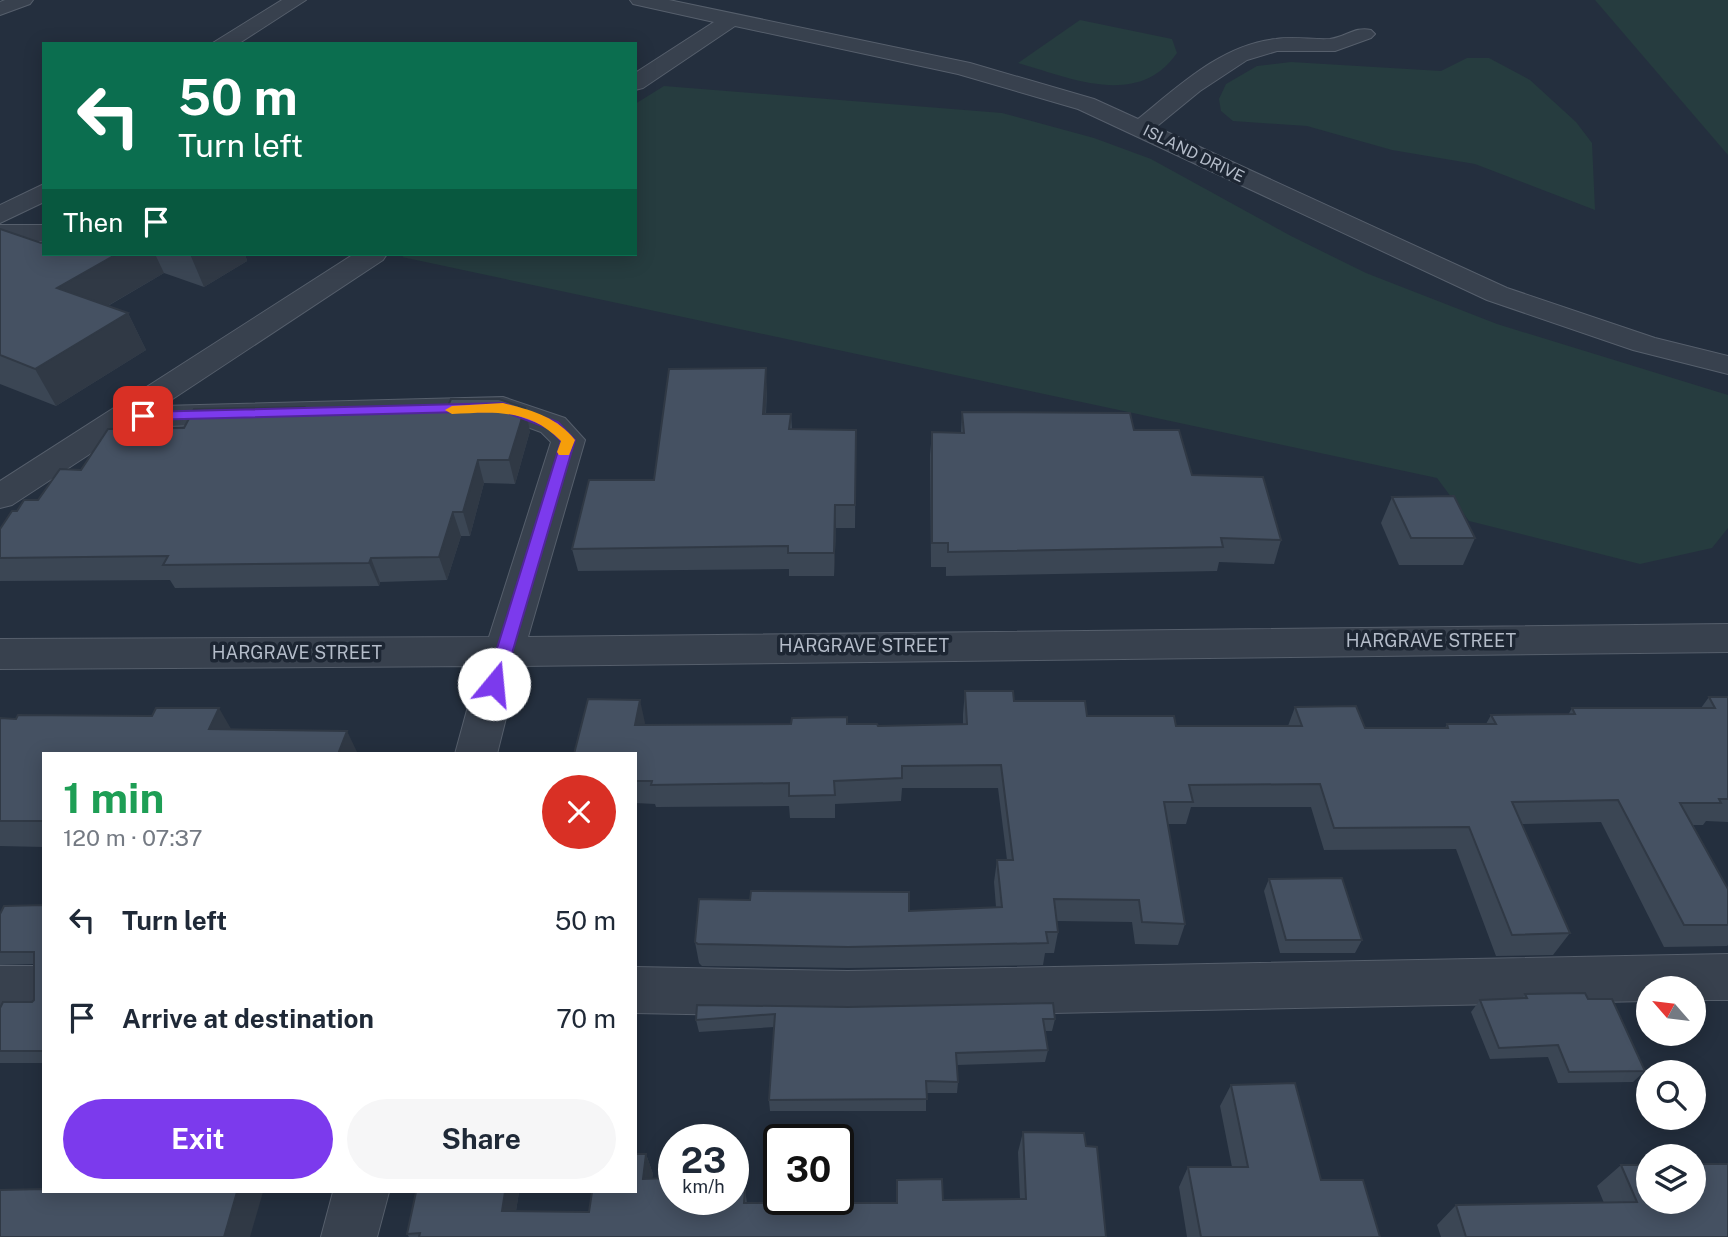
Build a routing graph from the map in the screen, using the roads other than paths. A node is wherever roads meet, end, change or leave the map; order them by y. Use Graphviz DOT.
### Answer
graph roads {
  1 [pos="23,0"];
  2 [pos="296,0"];
  3 [pos="640,0"];
  4 [pos="0,9"];
  5 [pos="732,19"];
  6 [pos="1364,34"];
  7 [pos="225,42"];
  8 [pos="637,82"];
  9 [pos="1141,128"];
  10 [pos="42,193"];
  11 [pos="0,215"];
  12 [pos="0,233"];
  13 [pos="42,233"];
  14 [pos="370,256"];
  15 [pos="1728,365"];
  16 [pos="123,417"];
  17 [pos="2,492"];
  18 [pos="1728,638"];
  19 [pos="504,651"];
  20 [pos="0,654"];
  21 [pos="477,752"];
  22 [pos="1728,978"];
  23 [pos="0,989"];
  24 [pos="42,989"];
  25 [pos="637,990"];
  26 [pos="361,1193"];
  27 [pos="349,1237"];
  1 -- 4 [label="street"];
  2 -- 7 [label="street"];
  3 -- 5 [label="street, ISLAND DRIVE"];
  5 -- 8 [label="street"];
  5 -- 9 [label="street, ISLAND DRIVE"];
  6 -- 9 [label="street"];
  9 -- 15 [label="street, ISLAND DRIVE"];
  10 -- 11 [label="street"];
  12 -- 13 [label="street"];
  14 -- 16 [label="street"];
  16 -- 17 [label="street"];
  16 -- 19 [label="street"];
  18 -- 19 [label="street, HARGRAVE STREET"];
  19 -- 20 [label="street, HARGRAVE STREET"];
  19 -- 21 [label="street"];
  22 -- 25 [label="street"];
  23 -- 24 [label="street"];
  26 -- 27 [label="street"];
}
